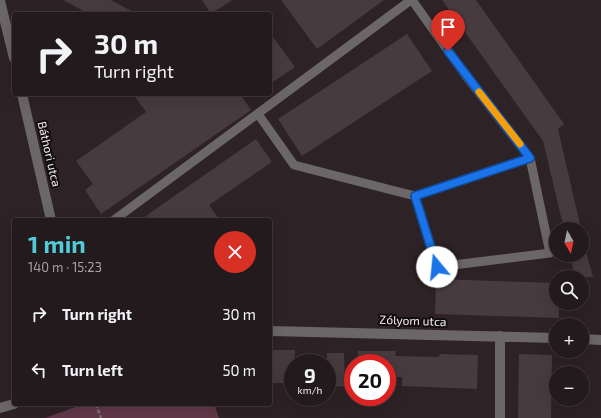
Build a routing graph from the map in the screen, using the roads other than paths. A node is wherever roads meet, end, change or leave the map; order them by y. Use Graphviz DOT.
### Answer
graph roads {
  1 [pos="412,0"];
  2 [pos="0,1"];
  3 [pos="0,32"];
  4 [pos="10,40"];
  5 [pos="12,49"];
  6 [pos="22,96"];
  7 [pos="258,114"];
  8 [pos="530,158"];
  9 [pos="415,196"];
  10 [pos="51,218"];
  11 [pos="117,218"];
  12 [pos="272,331"];
  13 [pos="500,336"];
  14 [pos="549,338"];
  15 [pos="589,339"];
  16 [pos="601,340"];
  17 [pos="12,405"];
  18 [pos="0,408"];
  19 [pos="500,418"];
  1 -- 7 [label="lane"];
  1 -- 8 [label="lane"];
  2 -- 4 [label="street"];
  3 -- 4 [label="street"];
  4 -- 5 [label="street"];
  6 -- 10 [label="street, Báthori utca"];
  7 -- 9 [label="lane"];
  7 -- 11 [label="lane"];
  8 -- 9 [label="lane"];
  8 -- 9 [label="lane"];
  12 -- 13 [label="street, Zólyom utca"];
  13 -- 14 [label="street, Zólyom utca"];
  13 -- 19 [label="street"];
  15 -- 16 [label="street"];
  17 -- 18 [label="street"];
}
